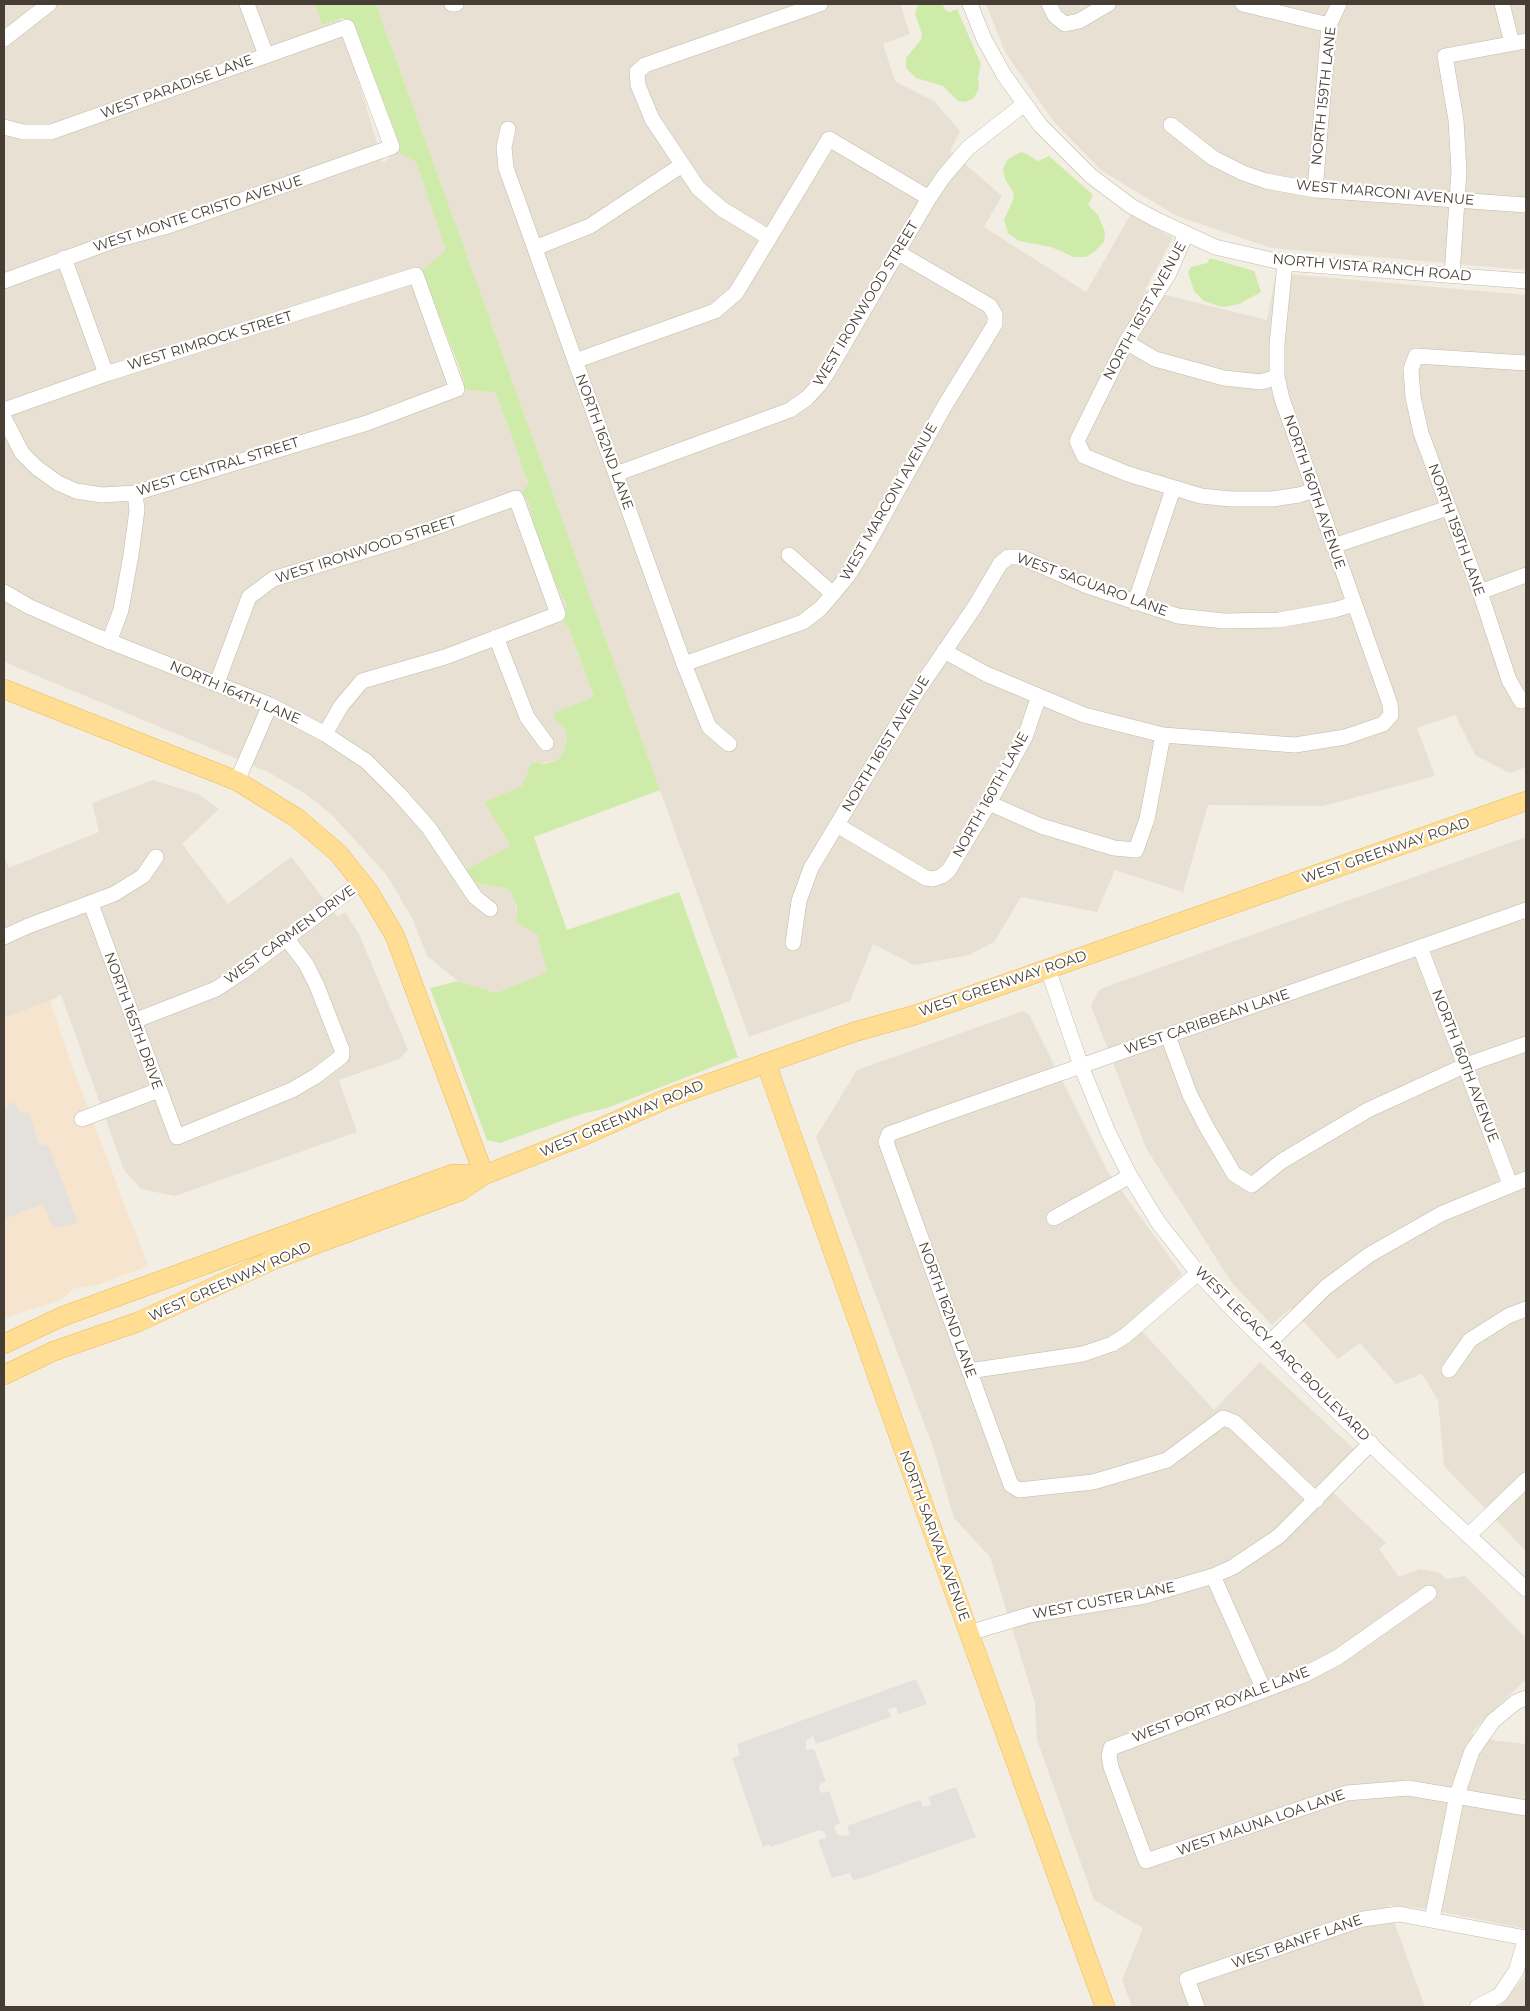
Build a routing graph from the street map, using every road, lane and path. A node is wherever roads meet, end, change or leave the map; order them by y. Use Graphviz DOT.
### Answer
graph roads {
  1 [pos="49,4"];
  2 [pos="247,4"];
  3 [pos="820,4"];
  4 [pos="970,4"];
  5 [pos="1049,4"];
  6 [pos="1108,4"];
  7 [pos="1243,4"];
  8 [pos="1340,4"];
  9 [pos="1502,4"];
  10 [pos="1329,25"];
  11 [pos="4,39"];
  12 [pos="1519,42"];
  13 [pos="266,55"];
  14 [pos="1023,106"];
  15 [pos="1171,125"];
  16 [pos="4,127"];
  17 [pos="508,129"];
  18 [pos="392,148"];
  19 [pos="682,165"];
  20 [pos="1315,190"];
  21 [pos="929,198"];
  22 [pos="1457,200"];
  23 [pos="1526,205"];
  24 [pos="1186,234"];
  25 [pos="768,237"];
  26 [pos="534,248"];
  27 [pos="898,252"];
  28 [pos="64,258"];
  29 [pos="1286,263"];
  30 [pos="1452,275"];
  31 [pos="4,281"];
  32 [pos="1526,281"];
  33 [pos="1126,342"];
  34 [pos="575,360"];
  35 [pos="1526,363"];
  36 [pos="106,374"];
  37 [pos="1278,377"];
  38 [pos="457,389"];
  39 [pos="4,410"];
  40 [pos="4,418"];
  41 [pos="616,474"];
  42 [pos="1173,489"];
  43 [pos="1314,490"];
  44 [pos="135,493"];
  45 [pos="1448,508"];
  46 [pos="1333,546"];
  47 [pos="789,555"];
  48 [pos="1008,557"];
  49 [pos="1526,576"];
  50 [pos="4,592"];
  51 [pos="1480,592"];
  52 [pos="833,594"];
  53 [pos="1135,603"];
  54 [pos="1354,604"];
  55 [pos="496,637"];
  56 [pos="109,642"];
  57 [pos="944,651"];
  58 [pos="684,664"];
  59 [pos="217,683"];
  60 [pos="4,690"];
  61 [pos="1039,696"];
  62 [pos="1524,700"];
  63 [pos="270,705"];
  64 [pos="325,734"];
  65 [pos="1163,735"];
  66 [pos="546,743"];
  67 [pos="729,744"];
  68 [pos="237,781"];
  69 [pos="1526,802"];
  70 [pos="989,803"];
  71 [pos="837,825"];
  72 [pos="156,857"];
  73 [pos="362,881"];
  74 [pos="90,904"];
  75 [pos="490,909"];
  76 [pos="1526,910"];
  77 [pos="4,937"];
  78 [pos="287,939"];
  79 [pos="793,943"];
  80 [pos="1420,947"];
  81 [pos="1048,969"];
  82 [pos="134,1021"];
  83 [pos="1168,1036"];
  84 [pos="1526,1044"];
  85 [pos="766,1063"];
  86 [pos="1466,1065"];
  87 [pos="1081,1066"];
  88 [pos="158,1090"];
  89 [pos="82,1119"];
  90 [pos="889,1134"];
  91 [pos="484,1175"];
  92 [pos="1130,1176"];
  93 [pos="1526,1178"];
  94 [pos="1510,1184"];
  95 [pos="1054,1218"];
  96 [pos="1198,1273"];
  97 [pos="1526,1309"];
  98 [pos="4,1344"];
  99 [pos="1268,1344"];
  100 [pos="1450,1370"];
  101 [pos="969,1371"];
  102 [pos="4,1375"];
  103 [pos="1371,1443"];
  104 [pos="1526,1480"];
  105 [pos="1316,1500"];
  106 [pos="1469,1535"];
  107 [pos="1213,1576"];
  108 [pos="1526,1589"];
  109 [pos="1429,1592"];
  110 [pos="969,1633"];
  111 [pos="1264,1690"];
  112 [pos="1526,1698"];
  113 [pos="1457,1796"];
  114 [pos="1526,1808"];
  115 [pos="1146,1861"];
  116 [pos="1432,1919"];
  117 [pos="1526,1938"];
  118 [pos="1105,2007"];
  119 [pos="1197,2007"];
  120 [pos="1477,2007"];
  1 -- 11 [label="street"];
  2 -- 13 [label="street"];
  3 -- 19 [label="street"];
  4 -- 14 [label="street, NORTH VISTA RANCH ROAD"];
  5 -- 6 [label="street"];
  7 -- 10 [label="street"];
  8 -- 10 [label="street, NORTH 159TH LANE"];
  9 -- 12 [label="street"];
  10 -- 20 [label="street, NORTH 159TH LANE"];
  12 -- 22 [label="street"];
  13 -- 16 [label="street, WEST PARADISE LANE"];
  13 -- 18 [label="street, WEST PARADISE LANE"];
  14 -- 21 [label="street, WEST IRONWOOD STREET"];
  14 -- 24 [label="street, NORTH VISTA RANCH ROAD"];
  15 -- 20 [label="street, WEST MARCONI AVENUE"];
  17 -- 26 [label="street, NORTH 162ND LANE"];
  18 -- 28 [label="street, WEST MONTE CRISTO AVENUE"];
  19 -- 25 [label="street"];
  19 -- 26 [label="street"];
  20 -- 22 [label="street, WEST MARCONI AVENUE"];
  21 -- 25 [label="street"];
  21 -- 27 [label="street, WEST IRONWOOD STREET"];
  22 -- 23 [label="street, WEST MARCONI AVENUE"];
  22 -- 30 [label="street"];
  24 -- 29 [label="street, NORTH VISTA RANCH ROAD"];
  24 -- 33 [label="street, NORTH 161ST AVENUE"];
  25 -- 34 [label="street"];
  26 -- 34 [label="street, NORTH 162ND LANE"];
  27 -- 41 [label="street, WEST IRONWOOD STREET"];
  27 -- 52 [label="street, WEST MARCONI AVENUE"];
  28 -- 31 [label="street, WEST MONTE CRISTO AVENUE"];
  28 -- 36 [label="street"];
  29 -- 30 [label="street, NORTH VISTA RANCH ROAD"];
  29 -- 37 [label="street, NORTH 160TH AVENUE"];
  30 -- 32 [label="street, NORTH VISTA RANCH ROAD"];
  33 -- 37 [label="street"];
  33 -- 42 [label="street, NORTH 161ST AVENUE"];
  34 -- 41 [label="street, NORTH 162ND LANE"];
  35 -- 45 [label="street, NORTH 159TH LANE"];
  36 -- 38 [label="street, WEST RIMROCK STREET"];
  36 -- 39 [label="street, WEST RIMROCK STREET"];
  37 -- 43 [label="street, NORTH 160TH AVENUE"];
  38 -- 44 [label="street, WEST CENTRAL STREET"];
  40 -- 44 [label="street, WEST CENTRAL STREET"];
  41 -- 58 [label="street, NORTH 162ND LANE"];
  42 -- 43 [label="street"];
  42 -- 53 [label="street"];
  43 -- 46 [label="street, NORTH 160TH AVENUE"];
  44 -- 56 [label="street"];
  45 -- 46 [label="street"];
  45 -- 51 [label="street, NORTH 159TH LANE"];
  46 -- 54 [label="street, NORTH 160TH AVENUE"];
  47 -- 52 [label="street"];
  48 -- 53 [label="street, WEST SAGUARO LANE"];
  48 -- 57 [label="street, NORTH 161ST AVENUE"];
  49 -- 51 [label="street"];
  50 -- 56 [label="street, NORTH 164TH LANE"];
  51 -- 62 [label="street, NORTH 159TH LANE"];
  52 -- 58 [label="street, WEST MARCONI AVENUE"];
  53 -- 54 [label="street, WEST SAGUARO LANE"];
  54 -- 65 [label="street, NORTH 160TH AVENUE"];
  55 -- 59 [label="street, WEST IRONWOOD STREET"];
  55 -- 64 [label="street"];
  55 -- 66 [label="street"];
  56 -- 59 [label="street, NORTH 164TH LANE"];
  57 -- 61 [label="street"];
  57 -- 71 [label="street, NORTH 161ST AVENUE"];
  58 -- 67 [label="street, NORTH 162ND LANE"];
  59 -- 63 [label="street, NORTH 164TH LANE"];
  60 -- 68 [label="main road"];
  61 -- 65 [label="street"];
  61 -- 70 [label="street, NORTH 160TH LANE"];
  63 -- 64 [label="street, NORTH 164TH LANE"];
  63 -- 68 [label="street"];
  64 -- 75 [label="street, NORTH 164TH LANE"];
  65 -- 70 [label="street"];
  68 -- 73 [label="main road"];
  69 -- 81 [label="main road, WEST GREENWAY ROAD"];
  70 -- 71 [label="street, NORTH 160TH LANE"];
  71 -- 79 [label="street, NORTH 161ST AVENUE"];
  72 -- 74 [label="street"];
  73 -- 78 [label="street, WEST CARMEN DRIVE"];
  73 -- 91 [label="main road"];
  74 -- 77 [label="street"];
  74 -- 82 [label="street, NORTH 165TH DRIVE"];
  76 -- 80 [label="street, WEST CARIBBEAN LANE"];
  78 -- 82 [label="street, WEST CARMEN DRIVE"];
  78 -- 88 [label="street, NORTH 165TH DRIVE"];
  80 -- 83 [label="street, WEST CARIBBEAN LANE"];
  80 -- 86 [label="street, NORTH 160TH AVENUE"];
  81 -- 85 [label="main road, WEST GREENWAY ROAD"];
  81 -- 87 [label="street, WEST LEGACY PARC BOULEVARD"];
  82 -- 88 [label="street, NORTH 165TH DRIVE"];
  83 -- 86 [label="street"];
  83 -- 87 [label="street, WEST CARIBBEAN LANE"];
  84 -- 86 [label="street"];
  85 -- 91 [label="main road, WEST GREENWAY ROAD"];
  85 -- 110 [label="main road, NORTH SARIVAL AVENUE"];
  86 -- 94 [label="street, NORTH 160TH AVENUE"];
  87 -- 90 [label="street, WEST CARIBBEAN LANE"];
  87 -- 92 [label="street, WEST LEGACY PARC BOULEVARD"];
  88 -- 89 [label="street"];
  90 -- 101 [label="street, NORTH 162ND LANE"];
  91 -- 98 [label="main road, WEST GREENWAY ROAD"];
  91 -- 102 [label="main road, WEST GREENWAY ROAD"];
  92 -- 95 [label="street"];
  92 -- 96 [label="street, WEST LEGACY PARC BOULEVARD"];
  93 -- 94 [label="street"];
  94 -- 99 [label="street"];
  96 -- 99 [label="street, WEST LEGACY PARC BOULEVARD"];
  96 -- 101 [label="street"];
  97 -- 100 [label="street"];
  99 -- 103 [label="street, WEST LEGACY PARC BOULEVARD"];
  101 -- 105 [label="street, NORTH 162ND LANE"];
  103 -- 105 [label="street, WEST CUSTER LANE"];
  103 -- 106 [label="street, WEST LEGACY PARC BOULEVARD"];
  104 -- 106 [label="street"];
  105 -- 107 [label="street, WEST CUSTER LANE"];
  106 -- 108 [label="street, WEST LEGACY PARC BOULEVARD"];
  107 -- 110 [label="street, WEST CUSTER LANE"];
  107 -- 111 [label="street"];
  109 -- 111 [label="street, WEST PORT ROYALE LANE"];
  110 -- 118 [label="main road, NORTH SARIVAL AVENUE"];
  111 -- 115 [label="street, WEST PORT ROYALE LANE"];
  112 -- 113 [label="street"];
  113 -- 114 [label="street, WEST MAUNA LOA LANE"];
  113 -- 115 [label="street, WEST MAUNA LOA LANE"];
  113 -- 116 [label="street"];
  116 -- 117 [label="street, WEST BANFF LANE"];
  116 -- 119 [label="street, WEST BANFF LANE"];
  117 -- 120 [label="street"];
}
